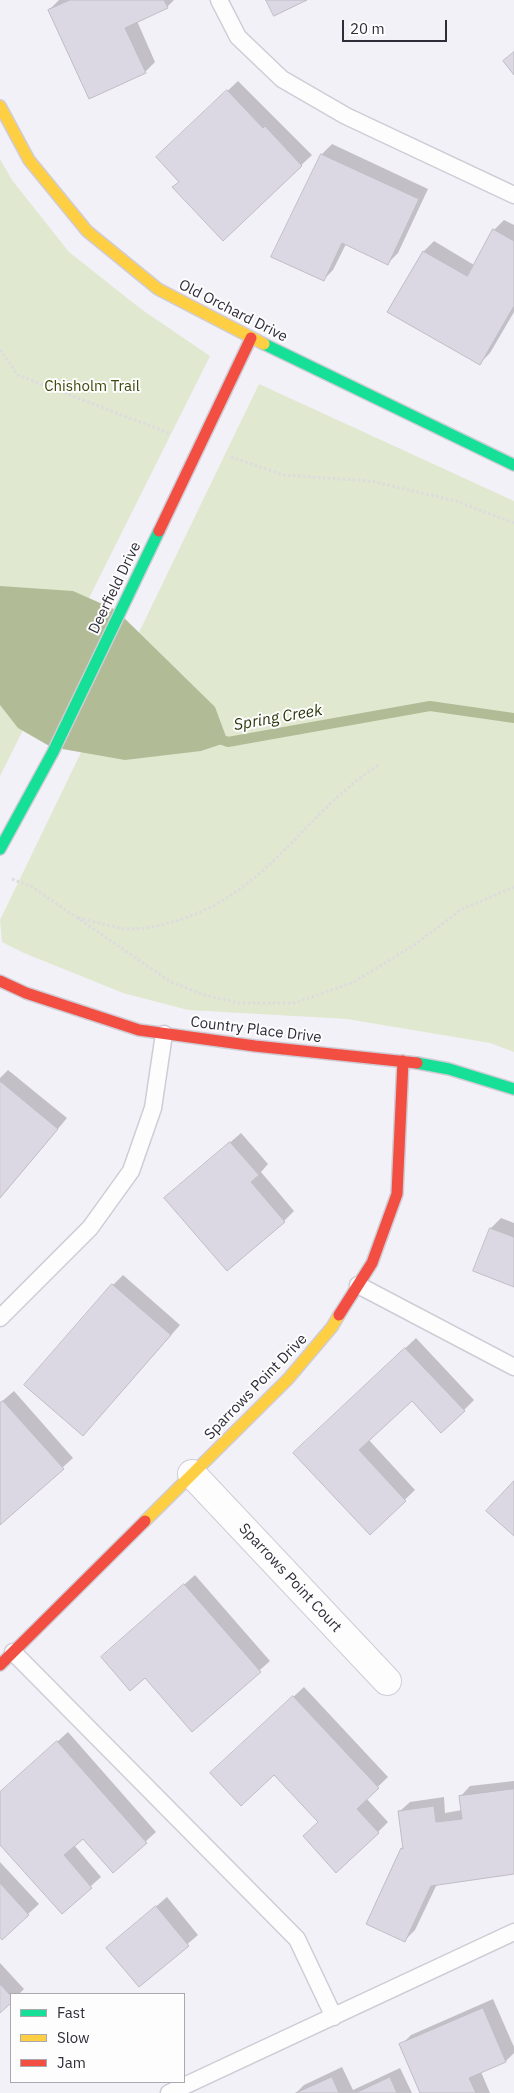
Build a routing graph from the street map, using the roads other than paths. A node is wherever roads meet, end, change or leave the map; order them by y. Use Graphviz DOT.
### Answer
graph roads {
  1 [pos="219,0"];
  2 [pos="0,106"];
  3 [pos="514,194"];
  4 [pos="251,338"];
  5 [pos="514,465"];
  6 [pos="0,849"];
  7 [pos="0,981"];
  8 [pos="164,1034"];
  9 [pos="402,1061"];
  10 [pos="514,1089"];
  11 [pos="358,1285"];
  12 [pos="0,1318"];
  13 [pos="514,1367"];
  14 [pos="192,1474"];
  15 [pos="13,1652"];
  16 [pos="0,1665"];
  17 [pos="387,1681"];
  18 [pos="514,1932"];
  19 [pos="334,2017"];
  20 [pos="169,2093"];
  1 -- 3 [label="lane"];
  2 -- 4 [label="street, Old Orchard Drive"];
  4 -- 5 [label="street, Old Orchard Drive"];
  4 -- 6 [label="street, Deerfield Drive"];
  7 -- 8 [label="street, Country Place Drive"];
  8 -- 9 [label="street, Country Place Drive"];
  8 -- 12 [label="lane"];
  9 -- 10 [label="street, Country Place Drive"];
  9 -- 11 [label="street, Sparrows Point Drive"];
  11 -- 13 [label="lane"];
  11 -- 14 [label="street, Sparrows Point Drive"];
  14 -- 15 [label="street, Sparrows Point Drive"];
  14 -- 17 [label="street, Sparrows Point Court"];
  15 -- 16 [label="street, Sparrows Point Drive"];
  15 -- 19 [label="lane"];
  18 -- 19 [label="lane"];
  19 -- 20 [label="lane"];
}
